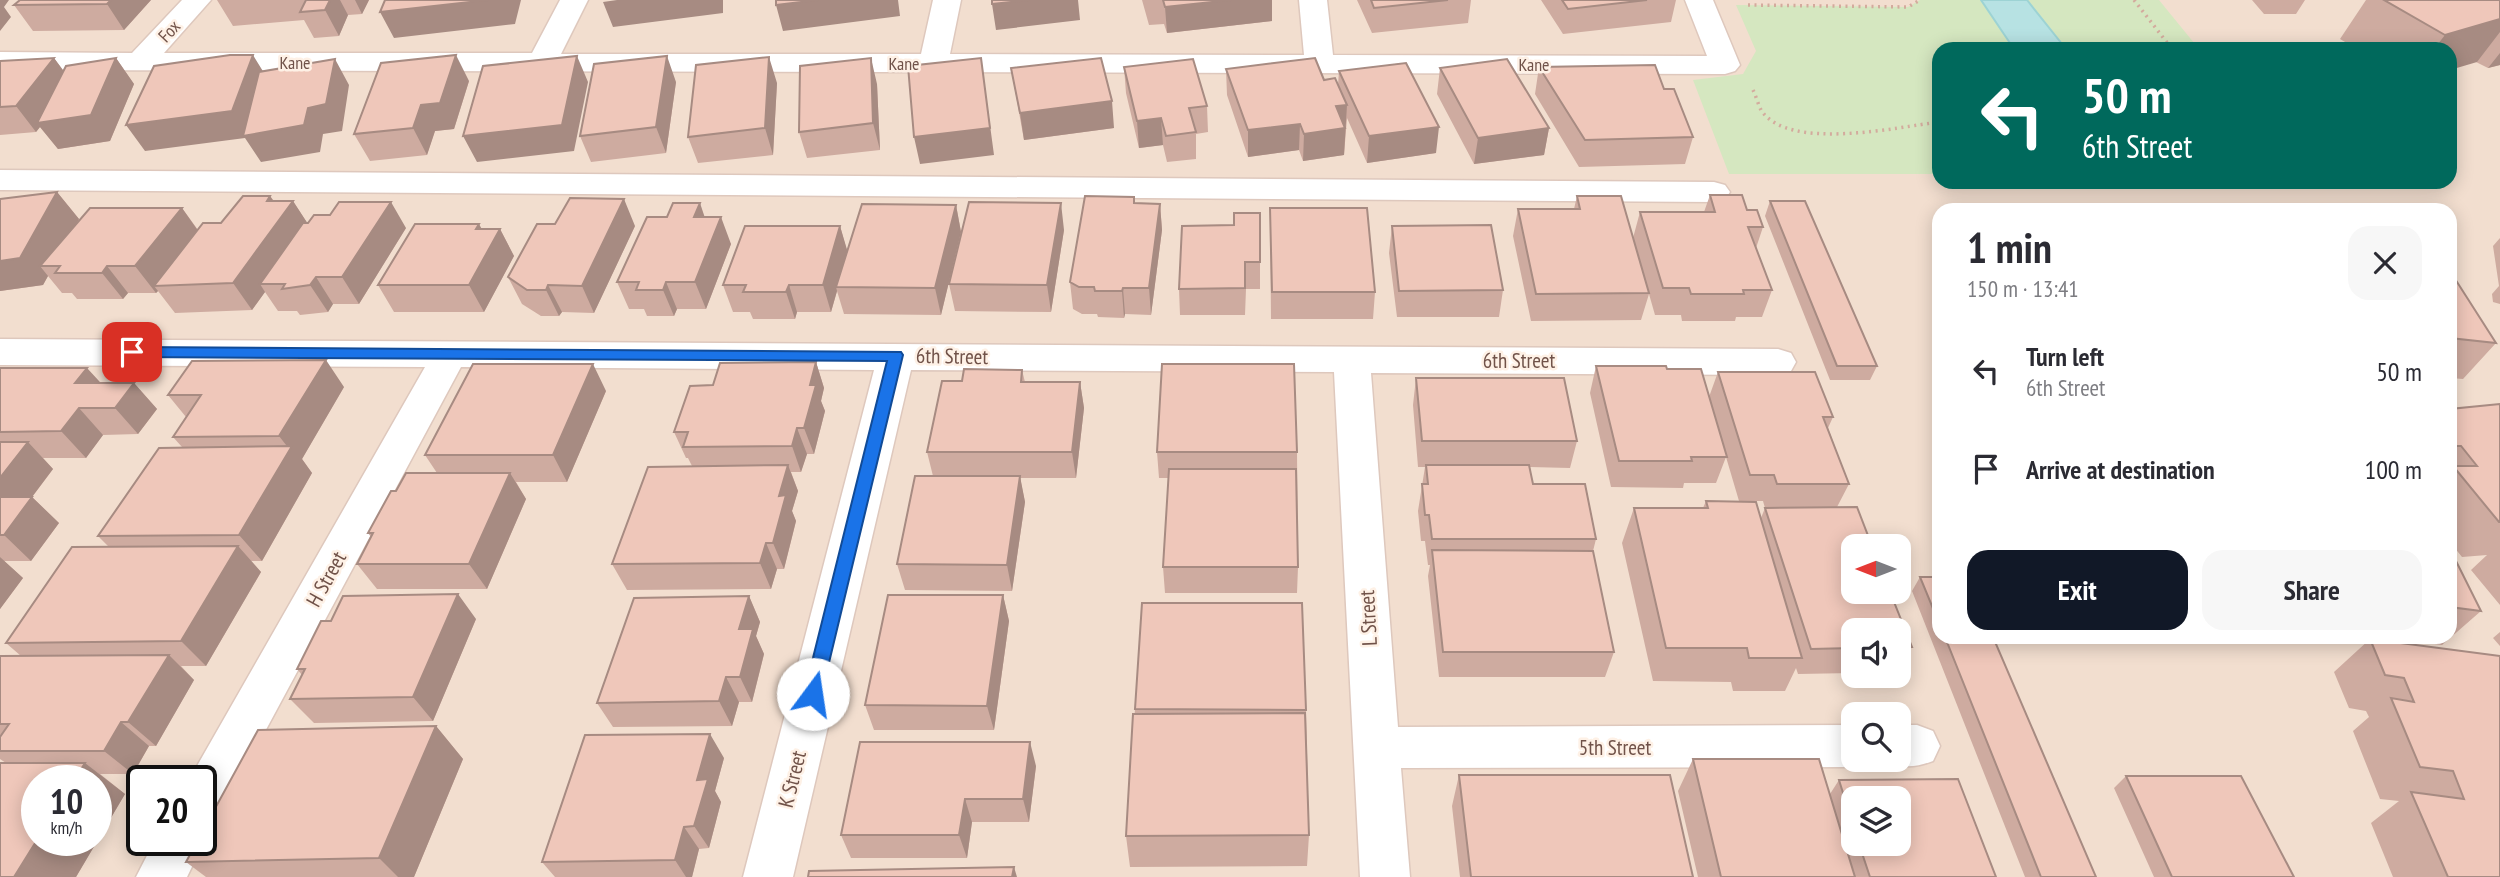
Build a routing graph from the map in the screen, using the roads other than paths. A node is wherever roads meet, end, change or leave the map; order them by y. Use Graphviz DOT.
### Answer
graph roads {
  1 [pos="197,0"];
  2 [pos="574,0"];
  3 [pos="947,0"];
  4 [pos="1313,0"];
  5 [pos="1700,2"];
  6 [pos="0,61"];
  7 [pos="140,61"];
  8 [pos="542,62"];
  9 [pos="934,63"];
  10 [pos="1319,64"];
  11 [pos="0,180"];
  12 [pos="1714,192"];
  13 [pos="0,352"];
  14 [pos="451,353"];
  15 [pos="896,355"];
  16 [pos="1352,359"];
  17 [pos="1778,362"];
  18 [pos="1841,746"];
  19 [pos="1376,748"];
  20 [pos="217,775"];
  21 [pos="172,856"];
  22 [pos="161,877"];
  23 [pos="768,877"];
  24 [pos="1385,877"];
  1 -- 7 [label="lane, Fox"];
  2 -- 8 [label="lane"];
  3 -- 9 [label="lane"];
  4 -- 10 [label="lane"];
  5 -- 10 [label="lane, Kane"];
  6 -- 7 [label="lane, Kane"];
  7 -- 8 [label="lane, Kane"];
  8 -- 9 [label="lane, Kane"];
  9 -- 10 [label="lane, Kane"];
  11 -- 12 [label="lane"];
  13 -- 14 [label="lane, 6th Street"];
  14 -- 15 [label="lane, 6th Street"];
  14 -- 20 [label="lane, H Street"];
  15 -- 16 [label="lane, 6th Street"];
  15 -- 23 [label="lane, K Street"];
  16 -- 17 [label="lane, 6th Street"];
  16 -- 19 [label="lane, L Street"];
  18 -- 19 [label="lane, 5th Street"];
  19 -- 24 [label="lane, L Street"];
  21 -- 22 [label="lane"];
}
